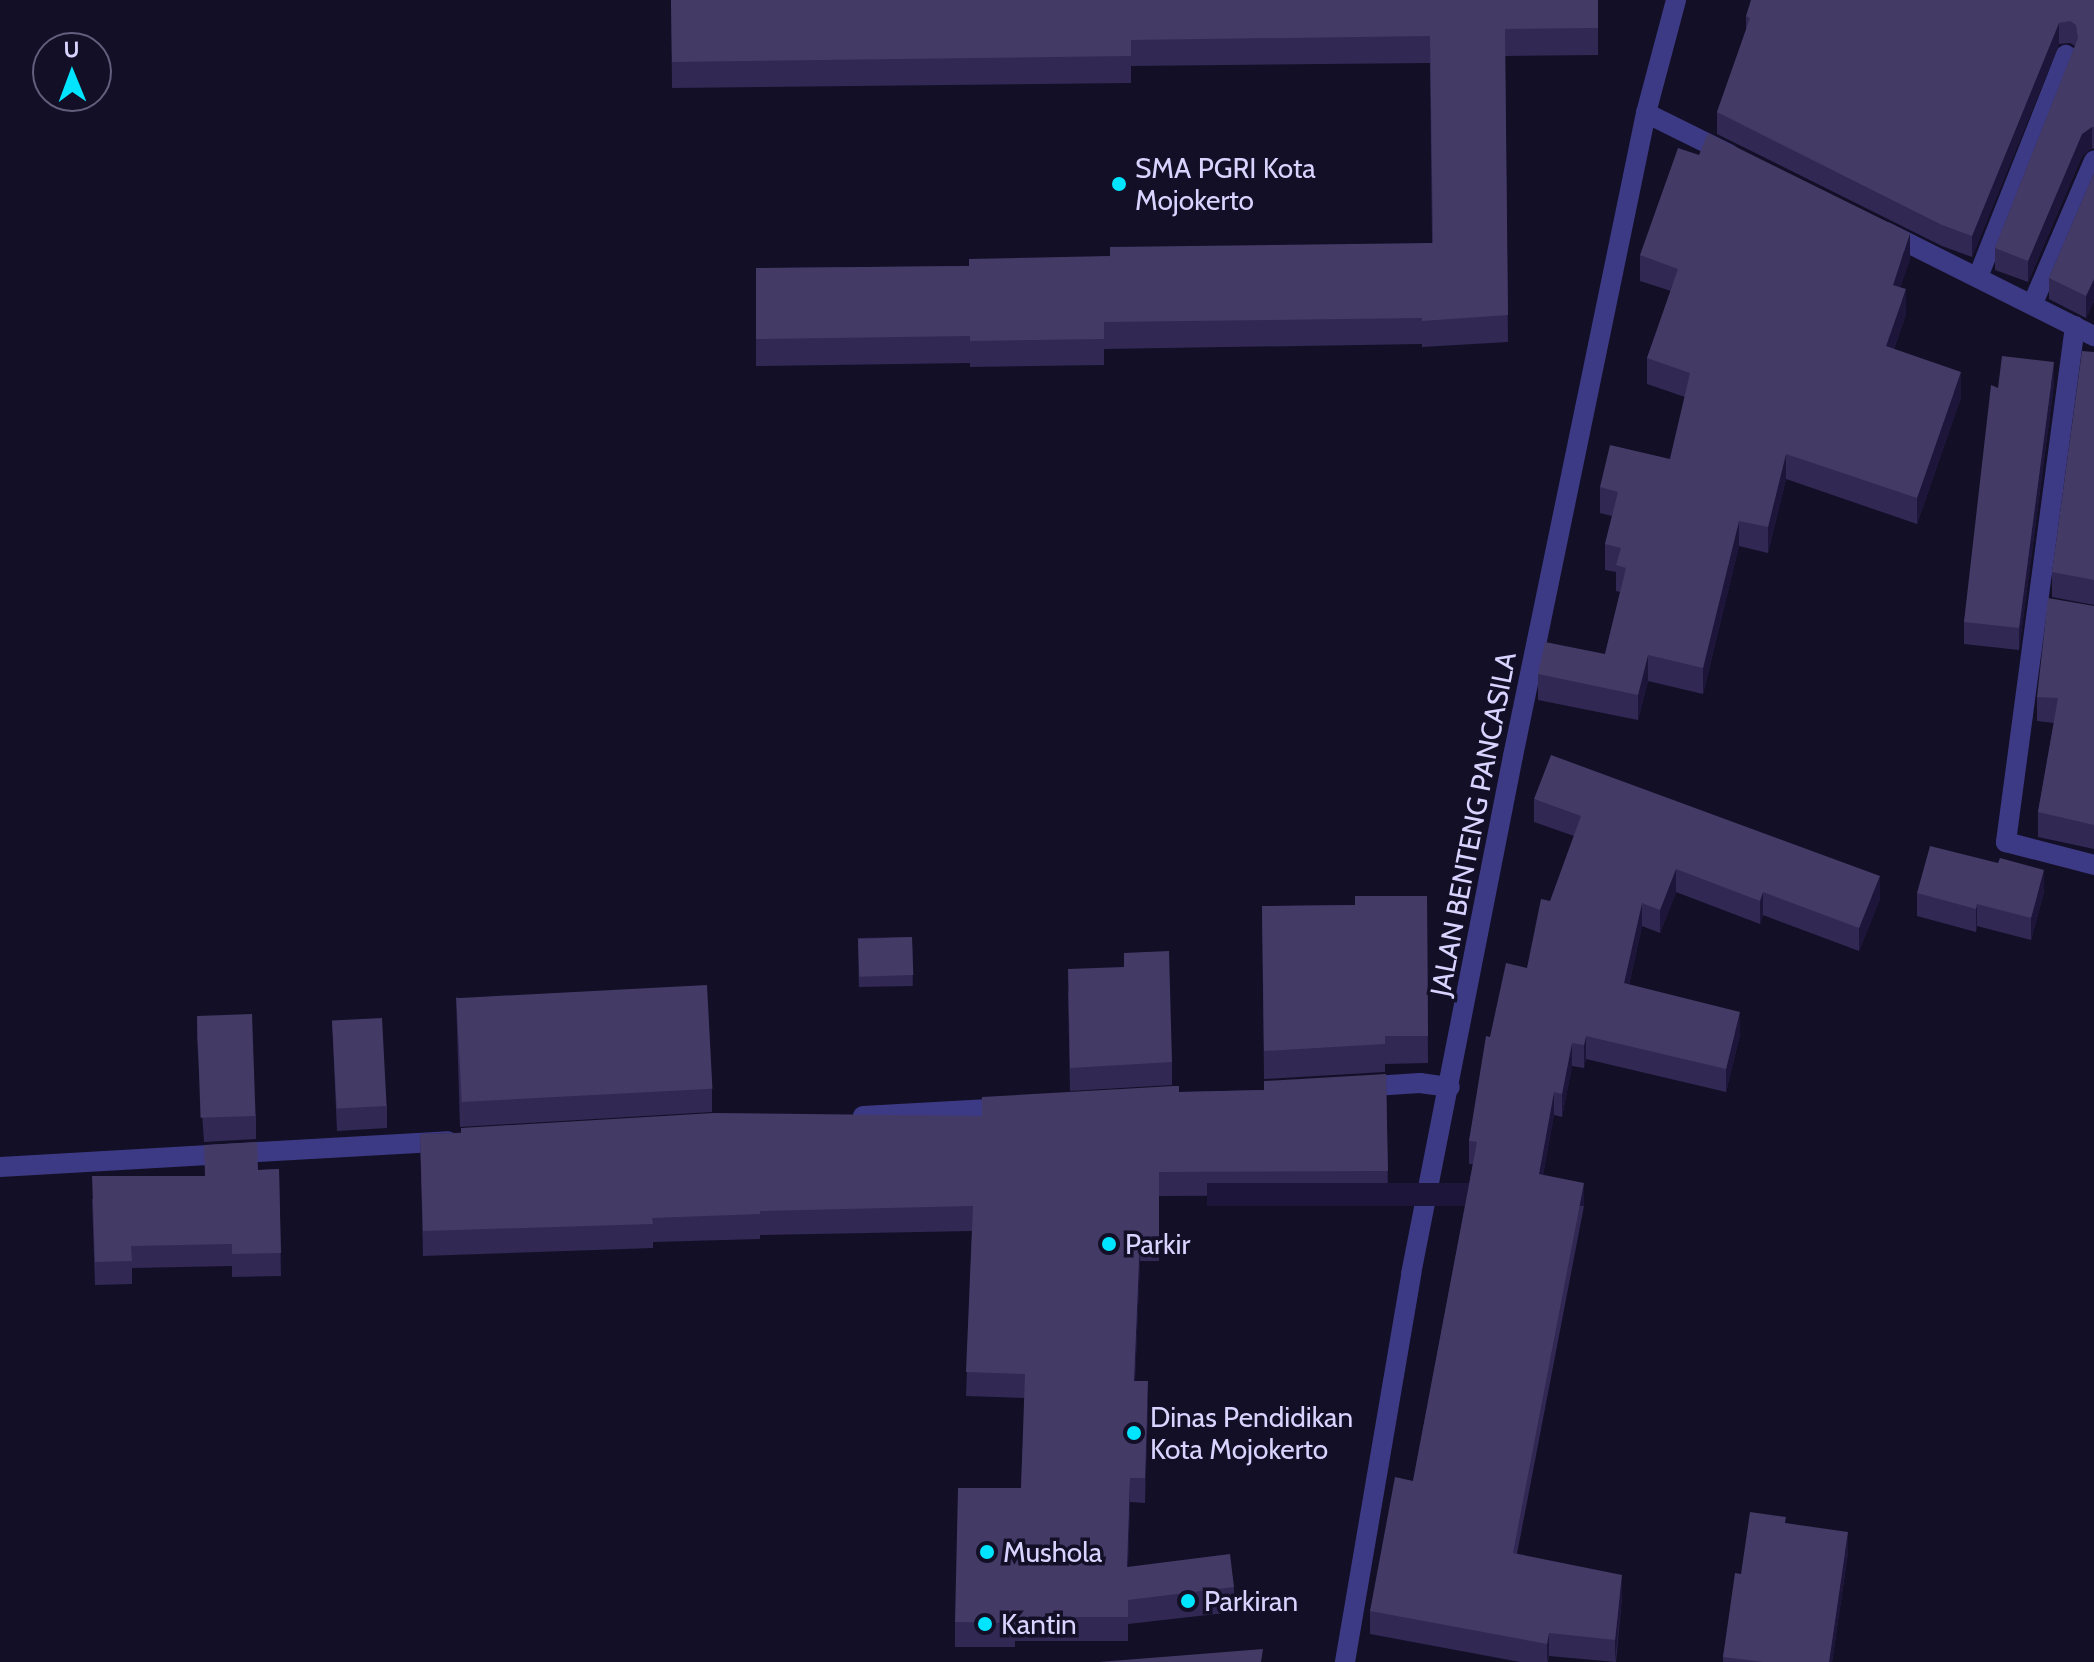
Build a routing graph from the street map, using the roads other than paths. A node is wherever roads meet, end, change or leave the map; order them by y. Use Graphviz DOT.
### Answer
graph roads {
  1 [pos="1676,0"];
  2 [pos="2066,55"];
  3 [pos="1646,113"];
  4 [pos="1743,161"];
  5 [pos="2094,161"];
  6 [pos="1868,222"];
  7 [pos="1978,277"];
  8 [pos="2033,303"];
  9 [pos="2075,326"];
  10 [pos="2094,336"];
  11 [pos="2094,865"];
  12 [pos="1450,1087"];
  13 [pos="1340,1088"];
  14 [pos="1021,1107"];
  15 [pos="846,1117"];
  16 [pos="463,1140"];
  17 [pos="0,1167"];
  18 [pos="1345,1662"];
  1 -- 3 [label="street, JALAN BENTENG PANCASILA"];
  2 -- 7 [label="street"];
  3 -- 4 [label="street"];
  3 -- 12 [label="street, JALAN BENTENG PANCASILA"];
  5 -- 8 [label="street"];
  6 -- 7 [label="street"];
  7 -- 8 [label="street"];
  8 -- 9 [label="street"];
  9 -- 10 [label="street"];
  9 -- 11 [label="street"];
  12 -- 13 [label="street"];
  12 -- 18 [label="street, JALAN BENTENG PANCASILA"];
  14 -- 15 [label="street"];
  16 -- 17 [label="street"];
}
